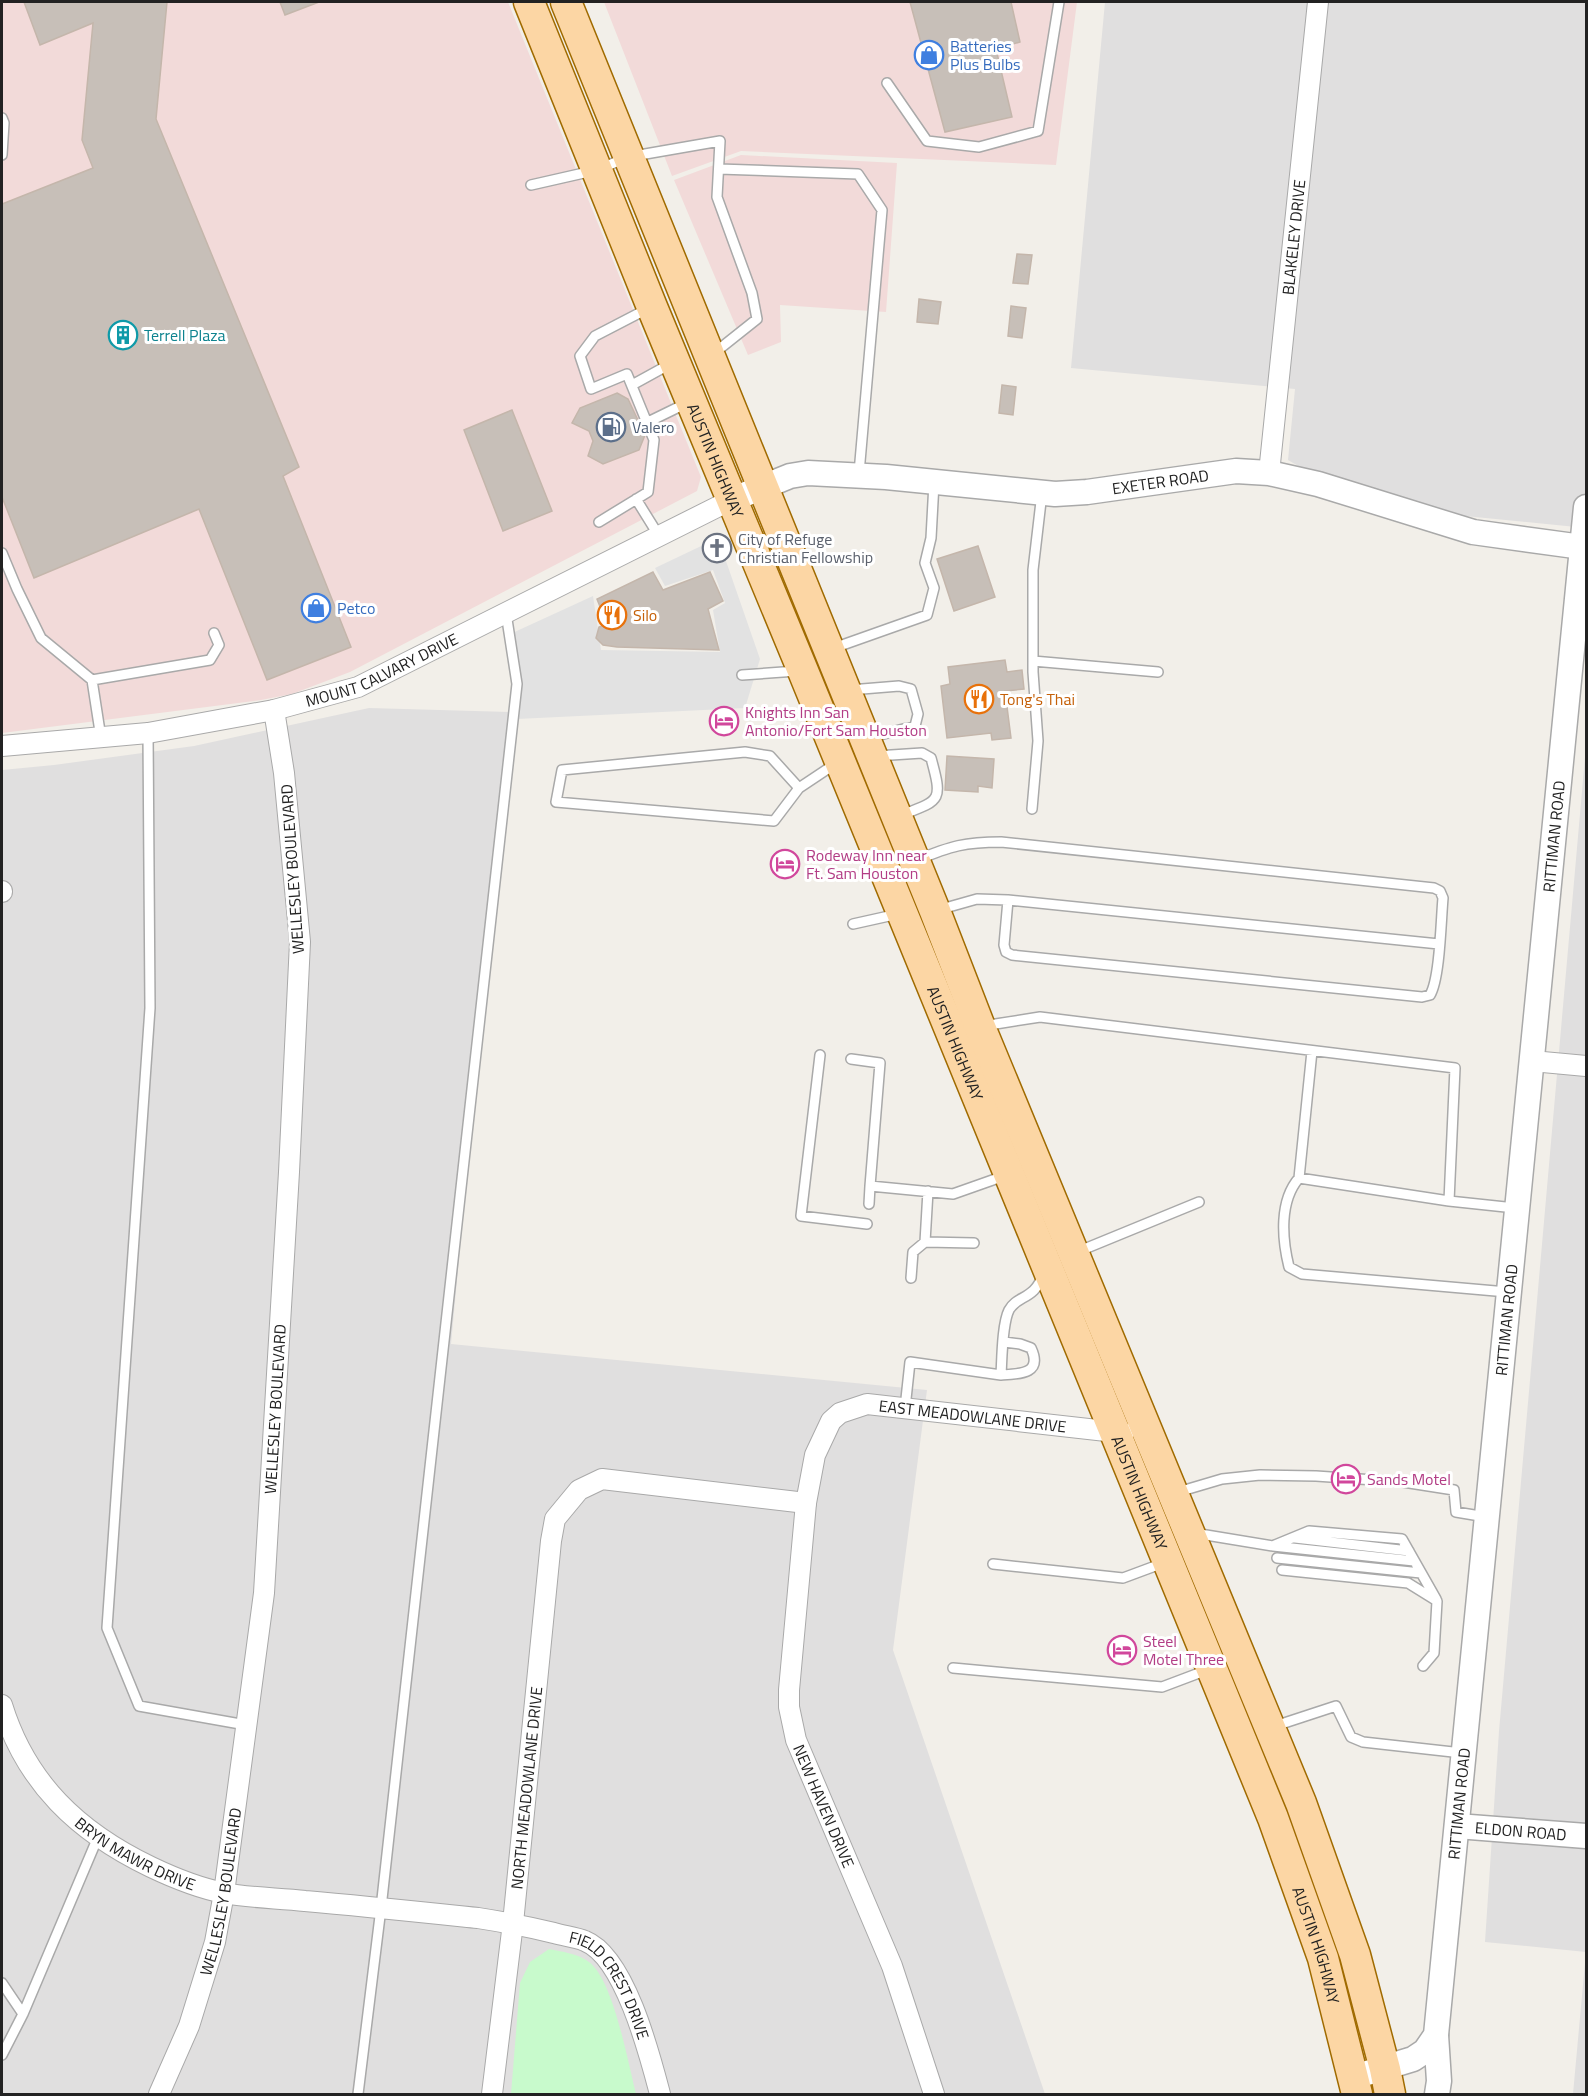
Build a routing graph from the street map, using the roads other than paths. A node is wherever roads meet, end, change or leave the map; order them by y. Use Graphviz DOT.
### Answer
graph roads {
  1 [pos="529,2"];
  2 [pos="566,2"];
  3 [pos="1059,2"];
  4 [pos="1318,2"];
  5 [pos="887,83"];
  6 [pos="2,118"];
  7 [pos="2,155"];
  8 [pos="628,157"];
  9 [pos="719,169"];
  10 [pos="597,170"];
  11 [pos="531,185"];
  12 [pos="652,307"];
  13 [pos="710,357"];
  14 [pos="675,362"];
  15 [pos="632,385"];
  16 [pos="691,401"];
  17 [pos="648,422"];
  18 [pos="1269,473"];
  19 [pos="859,476"];
  20 [pos="934,483"];
  21 [pos="762,485"];
  22 [pos="1041,493"];
  23 [pos="636,499"];
  24 [pos="731,500"];
  25 [pos="1587,507"];
  26 [pos="599,522"];
  27 [pos="659,536"];
  28 [pos="1585,547"];
  29 [pos="2,553"];
  30 [pos="506,612"];
  31 [pos="214,633"];
  32 [pos="829,650"];
  33 [pos="1033,662"];
  34 [pos="803,671"];
  35 [pos="1158,672"];
  36 [pos="742,675"];
  37 [pos="93,680"];
  38 [pos="846,690"];
  39 [pos="274,710"];
  40 [pos="148,733"];
  41 [pos="101,738"];
  42 [pos="2,746"];
  43 [pos="869,748"];
  44 [pos="840,761"];
  45 [pos="799,788"];
  46 [pos="1032,808"];
  47 [pos="897,816"];
  48 [pos="915,861"];
  49 [pos="1008,900"];
  50 [pos="936,911"];
  51 [pos="902,913"];
  52 [pos="853,924"];
  53 [pos="1439,944"];
  54 [pos="980,1027"];
  55 [pos="1312,1052"];
  56 [pos="820,1055"];
  57 [pos="851,1059"];
  58 [pos="1532,1061"];
  59 [pos="1587,1066"];
  60 [pos="1009,1174"];
  61 [pos="1299,1178"];
  62 [pos="870,1186"];
  63 [pos="928,1191"];
  64 [pos="1449,1201"];
  65 [pos="1199,1202"];
  66 [pos="869,1204"];
  67 [pos="1518,1208"];
  68 [pos="867,1224"];
  69 [pos="925,1242"];
  70 [pos="974,1243"];
  71 [pos="1075,1253"];
  72 [pos="1046,1263"];
  73 [pos="911,1278"];
  74 [pos="1509,1292"];
  75 [pos="1004,1342"];
  76 [pos="1001,1375"];
  77 [pos="905,1408"];
  78 [pos="1115,1432"];
  79 [pos="1149,1436"];
  80 [pos="1173,1493"];
  81 [pos="806,1503"];
  82 [pos="1487,1517"];
  83 [pos="1189,1533"];
  84 [pos="1272,1546"];
  85 [pos="1277,1558"];
  86 [pos="1414,1561"];
  87 [pos="1168,1562"];
  88 [pos="993,1564"];
  89 [pos="1282,1570"];
  90 [pos="1421,1573"];
  91 [pos="1437,1601"];
  92 [pos="1423,1666"];
  93 [pos="953,1668"];
  94 [pos="1212,1668"];
  95 [pos="2,1705"];
  96 [pos="246,1725"];
  97 [pos="1270,1727"];
  98 [pos="1464,1753"];
  99 [pos="1457,1826"];
  100 [pos="1587,1836"];
  101 [pos="98,1838"];
  102 [pos="224,1893"];
  103 [pos="381,1908"];
  104 [pos="513,1923"];
  105 [pos="2,1983"];
  106 [pos="23,2014"];
  107 [pos="1437,2035"];
  108 [pos="2,2055"];
  109 [pos="1388,2082"];
  110 [pos="1356,2086"];
  111 [pos="159,2094"];
  112 [pos="358,2094"];
  113 [pos="492,2094"];
  114 [pos="660,2094"];
  115 [pos="934,2094"];
  116 [pos="1437,2094"];
  1 -- 10 [label="main road, AUSTIN HIGHWAY"];
  2 -- 8 [label="main road, AUSTIN HIGHWAY"];
  3 -- 5 [label="lane"];
  4 -- 18 [label="street, BLAKELEY DRIVE"];
  6 -- 7 [label="lane"];
  8 -- 9 [label="lane"];
  8 -- 10 [label="lane"];
  8 -- 13 [label="main road, AUSTIN HIGHWAY"];
  9 -- 13 [label="lane"];
  9 -- 19 [label="lane"];
  10 -- 11 [label="lane"];
  10 -- 12 [label="main road, AUSTIN HIGHWAY"];
  12 -- 14 [label="main road, AUSTIN HIGHWAY"];
  12 -- 15 [label="lane"];
  13 -- 21 [label="main road, AUSTIN HIGHWAY"];
  14 -- 15 [label="lane"];
  14 -- 16 [label="main road, AUSTIN HIGHWAY"];
  15 -- 17 [label="lane"];
  16 -- 17 [label="lane"];
  16 -- 24 [label="main road, AUSTIN HIGHWAY"];
  17 -- 23 [label="lane"];
  18 -- 22 [label="street, EXETER ROAD"];
  18 -- 28 [label="street, EXETER ROAD"];
  19 -- 20 [label="street, EXETER ROAD"];
  19 -- 21 [label="street, EXETER ROAD"];
  20 -- 22 [label="street, EXETER ROAD"];
  20 -- 32 [label="lane"];
  21 -- 24 [label="street, EXETER ROAD"];
  21 -- 32 [label="main road, AUSTIN HIGHWAY"];
  22 -- 33 [label="lane"];
  23 -- 26 [label="lane"];
  23 -- 27 [label="lane"];
  24 -- 27 [label="street, MOUNT CALVARY DRIVE"];
  24 -- 34 [label="main road, AUSTIN HIGHWAY"];
  25 -- 28 [label="street, RITTIMAN ROAD"];
  27 -- 30 [label="street, MOUNT CALVARY DRIVE"];
  28 -- 58 [label="street, RITTIMAN ROAD"];
  29 -- 37 [label="lane"];
  30 -- 39 [label="street, MOUNT CALVARY DRIVE"];
  30 -- 103 [label="lane"];
  31 -- 37 [label="lane"];
  32 -- 38 [label="main road, AUSTIN HIGHWAY"];
  33 -- 35 [label="lane"];
  33 -- 46 [label="lane"];
  34 -- 36 [label="lane"];
  34 -- 44 [label="main road, AUSTIN HIGHWAY"];
  37 -- 41 [label="lane"];
  38 -- 43 [label="main road, AUSTIN HIGHWAY"];
  38 -- 43 [label="lane"];
  39 -- 40 [label="street, MOUNT CALVARY DRIVE"];
  39 -- 96 [label="street, WELLESLEY BOULEVARD"];
  40 -- 41 [label="street, MOUNT CALVARY DRIVE"];
  40 -- 96 [label="lane"];
  41 -- 42 [label="street, MOUNT CALVARY DRIVE"];
  43 -- 47 [label="main road, AUSTIN HIGHWAY"];
  43 -- 47 [label="lane"];
  44 -- 45 [label="lane"];
  44 -- 51 [label="main road, AUSTIN HIGHWAY"];
  45 -- 45 [label="lane"];
  47 -- 48 [label="main road, AUSTIN HIGHWAY"];
  48 -- 50 [label="main road, AUSTIN HIGHWAY"];
  48 -- 53 [label="lane"];
  49 -- 50 [label="lane"];
  49 -- 53 [label="lane"];
  49 -- 53 [label="lane"];
  50 -- 54 [label="main road, AUSTIN HIGHWAY"];
  51 -- 52 [label="lane"];
  51 -- 60 [label="main road, AUSTIN HIGHWAY"];
  54 -- 55 [label="lane"];
  54 -- 71 [label="main road, AUSTIN HIGHWAY"];
  55 -- 61 [label="lane"];
  55 -- 64 [label="lane"];
  56 -- 68 [label="lane"];
  57 -- 62 [label="lane"];
  58 -- 59 [label="street"];
  58 -- 67 [label="street, RITTIMAN ROAD"];
  60 -- 63 [label="lane"];
  60 -- 72 [label="main road, AUSTIN HIGHWAY"];
  61 -- 64 [label="lane"];
  61 -- 74 [label="lane"];
  62 -- 63 [label="lane"];
  62 -- 66 [label="lane"];
  63 -- 69 [label="lane"];
  64 -- 67 [label="lane"];
  65 -- 71 [label="lane"];
  67 -- 74 [label="street, RITTIMAN ROAD"];
  69 -- 70 [label="lane"];
  69 -- 73 [label="lane"];
  71 -- 79 [label="main road, AUSTIN HIGHWAY"];
  72 -- 75 [label="lane"];
  72 -- 78 [label="main road, AUSTIN HIGHWAY"];
  74 -- 82 [label="street, RITTIMAN ROAD"];
  75 -- 76 [label="lane"];
  75 -- 76 [label="lane"];
  76 -- 77 [label="lane"];
  77 -- 78 [label="street, EAST MEADOWLANE DRIVE"];
  77 -- 81 [label="street, EAST MEADOWLANE DRIVE"];
  78 -- 79 [label="street, EAST MEADOWLANE DRIVE"];
  78 -- 87 [label="main road, AUSTIN HIGHWAY"];
  79 -- 80 [label="main road, AUSTIN HIGHWAY"];
  80 -- 82 [label="lane"];
  80 -- 83 [label="main road, AUSTIN HIGHWAY"];
  81 -- 104 [label="street, NORTH MEADOWLANE DRIVE"];
  81 -- 115 [label="street, NEW HAVEN DRIVE"];
  82 -- 98 [label="street, RITTIMAN ROAD"];
  83 -- 84 [label="lane"];
  83 -- 97 [label="main road, AUSTIN HIGHWAY"];
  84 -- 86 [label="lane"];
  84 -- 86 [label="lane"];
  85 -- 90 [label="lane"];
  86 -- 90 [label="lane"];
  87 -- 88 [label="lane"];
  87 -- 94 [label="main road, AUSTIN HIGHWAY"];
  89 -- 91 [label="lane"];
  90 -- 91 [label="lane"];
  91 -- 92 [label="lane"];
  93 -- 94 [label="lane"];
  94 -- 110 [label="main road, AUSTIN HIGHWAY"];
  95 -- 101 [label="street, BRYN MAWR DRIVE"];
  96 -- 102 [label="street, WELLESLEY BOULEVARD"];
  97 -- 98 [label="lane"];
  97 -- 109 [label="main road, AUSTIN HIGHWAY"];
  98 -- 99 [label="street, RITTIMAN ROAD"];
  99 -- 100 [label="street, ELDON ROAD"];
  99 -- 107 [label="street, RITTIMAN ROAD"];
  101 -- 102 [label="street, BRYN MAWR DRIVE"];
  101 -- 106 [label="lane"];
  102 -- 103 [label="street, BRYN MAWR DRIVE"];
  102 -- 111 [label="street, WELLESLEY BOULEVARD"];
  103 -- 104 [label="street, BRYN MAWR DRIVE"];
  103 -- 112 [label="lane"];
  104 -- 113 [label="street, NORTH MEADOWLANE DRIVE"];
  104 -- 114 [label="street, FIELD CREST DRIVE"];
  105 -- 106 [label="lane"];
  106 -- 108 [label="lane"];
  107 -- 109 [label="street"];
  107 -- 116 [label="street, RITTIMAN ROAD"];
  109 -- 110 [label="street"];
}
